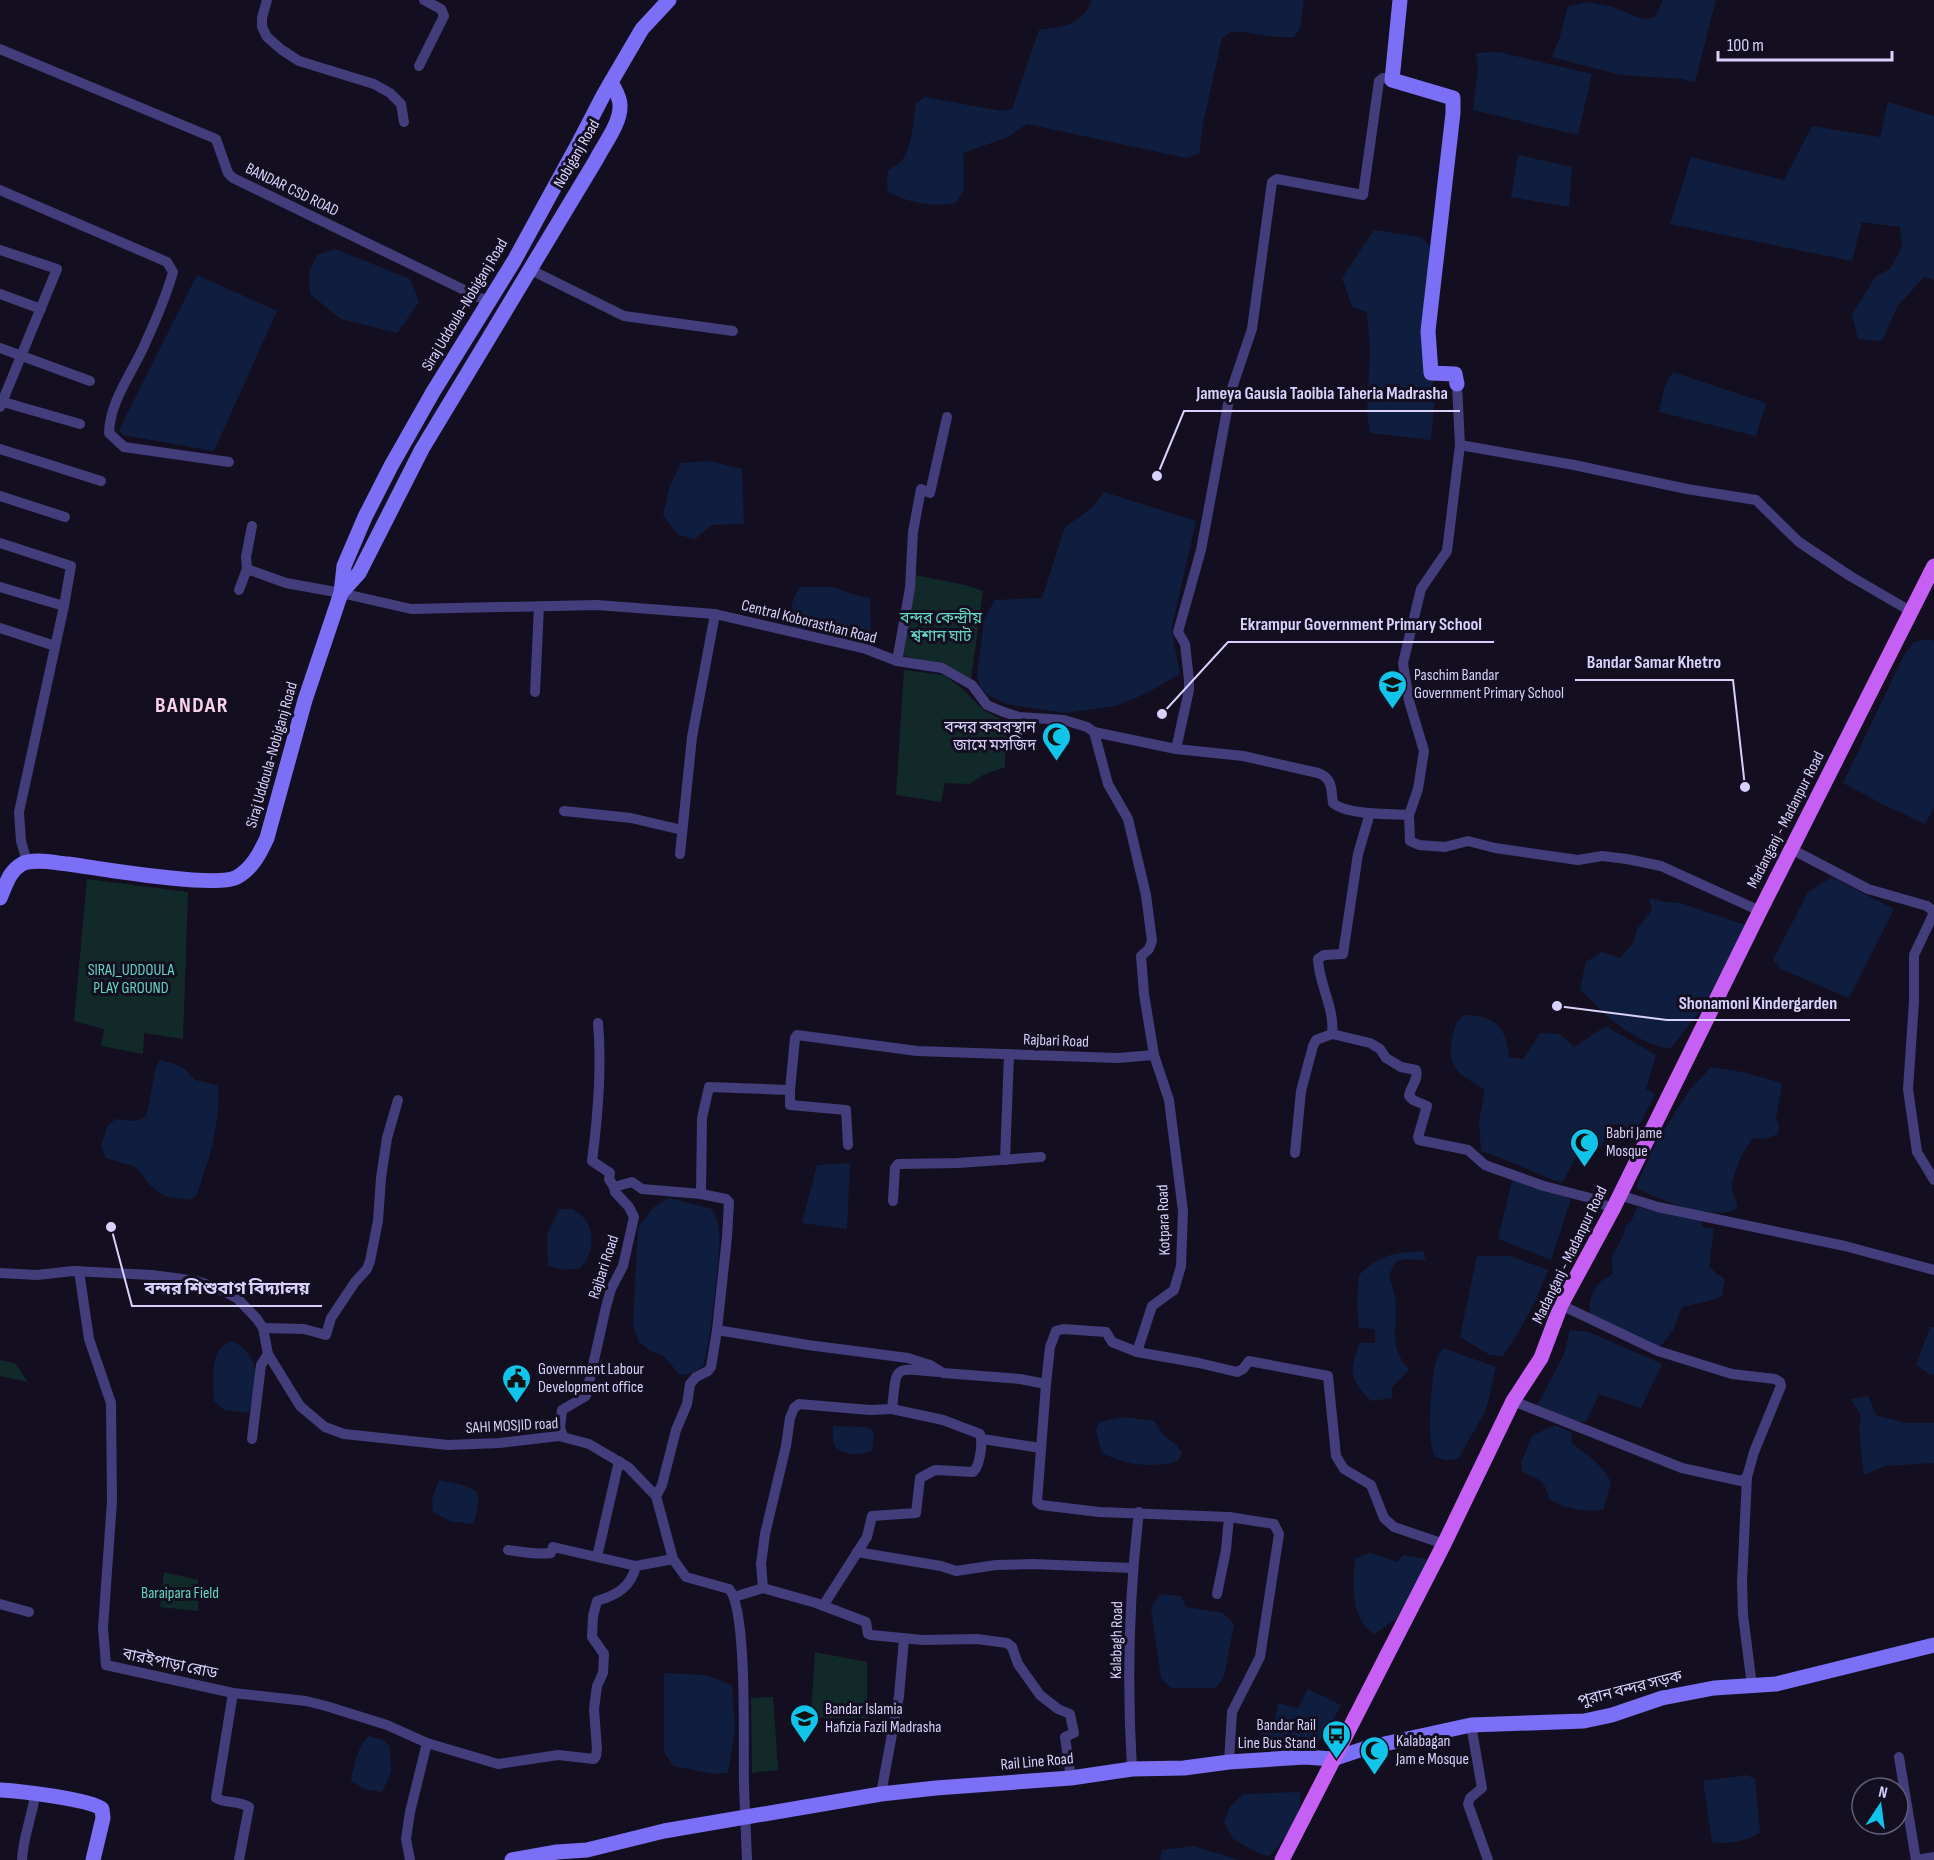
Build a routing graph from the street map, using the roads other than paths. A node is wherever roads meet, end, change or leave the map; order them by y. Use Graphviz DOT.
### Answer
graph roads {
  1 [pos="267,0"];
  2 [pos="424,0"];
  3 [pos="669,0"];
  4 [pos="1400,0"];
  5 [pos="0,50"];
  6 [pos="419,66"];
  7 [pos="1392,80"];
  8 [pos="611,82"];
  9 [pos="404,122"];
  10 [pos="0,190"];
  11 [pos="547,199"];
  12 [pos="565,209"];
  13 [pos="0,250"];
  14 [pos="529,269"];
  15 [pos="0,294"];
  16 [pos="489,302"];
  17 [pos="41,309"];
  18 [pos="733,331"];
  19 [pos="0,348"];
  20 [pos="21,356"];
  21 [pos="90,381"];
  22 [pos="1457,384"];
  23 [pos="1,403"];
  24 [pos="947,417"];
  25 [pos="80,424"];
  26 [pos="1460,445"];
  27 [pos="0,449"];
  28 [pos="229,462"];
  29 [pos="101,481"];
  30 [pos="0,496"];
  31 [pos="65,517"];
  32 [pos="252,526"];
  33 [pos="0,543"];
  34 [pos="1934,566"];
  35 [pos="247,569"];
  36 [pos="0,587"];
  37 [pos="239,590"];
  38 [pos="340,592"];
  39 [pos="64,606"];
  40 [pos="539,606"];
  41 [pos="1912,612"];
  42 [pos="715,614"];
  43 [pos="0,628"];
  44 [pos="55,646"];
  45 [pos="897,660"];
  46 [pos="534,692"];
  47 [pos="1094,732"];
  48 [pos="1176,748"];
  49 [pos="564,810"];
  50 [pos="1370,813"];
  51 [pos="1409,815"];
  52 [pos="682,830"];
  53 [pos="1791,849"];
  54 [pos="680,854"];
  55 [pos="27,862"];
  56 [pos="0,898"];
  57 [pos="1760,911"];
  58 [pos="598,1023"];
  59 [pos="1332,1034"];
  60 [pos="1009,1054"];
  61 [pos="1154,1055"];
  62 [pos="790,1090"];
  63 [pos="398,1100"];
  64 [pos="849,1145"];
  65 [pos="1295,1153"];
  66 [pos="1041,1157"];
  67 [pos="1005,1160"];
  68 [pos="1934,1180"];
  69 [pos="614,1187"];
  70 [pos="701,1194"];
  71 [pos="893,1201"];
  72 [pos="1616,1202"];
  73 [pos="1934,1270"];
  74 [pos="79,1271"];
  75 [pos="0,1274"];
  76 [pos="1561,1305"];
  77 [pos="263,1328"];
  78 [pos="717,1330"];
  79 [pos="1137,1352"];
  80 [pos="268,1354"];
  81 [pos="943,1373"];
  82 [pos="1046,1383"];
  83 [pos="1513,1401"];
  84 [pos="892,1409"];
  85 [pos="563,1436"];
  86 [pos="252,1439"];
  87 [pos="982,1439"];
  88 [pos="1041,1448"];
  89 [pos="619,1461"];
  90 [pos="1747,1477"];
  91 [pos="656,1496"];
  92 [pos="1139,1512"];
  93 [pos="1229,1517"];
  94 [pos="1444,1544"];
  95 [pos="508,1550"];
  96 [pos="858,1552"];
  97 [pos="597,1557"];
  98 [pos="673,1559"];
  99 [pos="636,1566"];
  100 [pos="1132,1568"];
  101 [pos="764,1588"];
  102 [pos="1217,1594"];
  103 [pos="734,1597"];
  104 [pos="0,1604"];
  105 [pos="823,1606"];
  106 [pos="29,1612"];
  107 [pos="904,1639"];
  108 [pos="1934,1645"];
  109 [pos="1752,1686"];
  110 [pos="233,1693"];
  111 [pos="1471,1725"];
  112 [pos="427,1743"];
  113 [pos="1899,1757"];
  114 [pos="1333,1759"];
  115 [pos="1229,1762"];
  116 [pos="1132,1769"];
  117 [pos="1071,1778"];
  118 [pos="0,1790"];
  119 [pos="881,1794"];
  120 [pos="35,1795"];
  121 [pos="745,1818"];
  122 [pos="1934,1857"];
  123 [pos="22,1860"];
  124 [pos="93,1860"];
  125 [pos="239,1860"];
  126 [pos="410,1860"];
  127 [pos="512,1860"];
  128 [pos="747,1860"];
  129 [pos="1282,1860"];
  130 [pos="1488,1860"];
  131 [pos="1917,1860"];
  1 -- 9 [label="street"];
  2 -- 6 [label="street"];
  3 -- 8 [label="street, Nobiganj Road"];
  4 -- 7 [label="street"];
  5 -- 16 [label="street, BANDAR CSD ROAD"];
  7 -- 22 [label="street"];
  7 -- 48 [label="street"];
  8 -- 11 [label="street, Nobiganj Road"];
  8 -- 12 [label="street, Nobiganj Road"];
  10 -- 28 [label="street"];
  11 -- 12 [label="street"];
  11 -- 16 [label="street, Siraj Uddoula-Nobiganj Road"];
  12 -- 14 [label="street, Siraj Uddoula-Nobiganj Road"];
  13 -- 17 [label="street"];
  14 -- 18 [label="street"];
  14 -- 38 [label="street, Siraj Uddoula-Nobiganj Road"];
  15 -- 17 [label="street"];
  16 -- 38 [label="street, Siraj Uddoula-Nobiganj Road"];
  17 -- 20 [label="street"];
  19 -- 20 [label="street"];
  20 -- 21 [label="street"];
  20 -- 23 [label="street"];
  22 -- 26 [label="street"];
  23 -- 25 [label="street"];
  24 -- 45 [label="street"];
  26 -- 41 [label="street"];
  26 -- 51 [label="street"];
  27 -- 29 [label="street"];
  30 -- 31 [label="street"];
  32 -- 35 [label="street"];
  33 -- 39 [label="street"];
  34 -- 41 [label="main road, Madanganj - Madanpur Road"];
  35 -- 37 [label="street"];
  35 -- 38 [label="street, Central Koborasthan Road"];
  36 -- 39 [label="street"];
  38 -- 40 [label="street, Central Koborasthan Road"];
  38 -- 55 [label="street, Siraj Uddoula-Nobiganj Road"];
  39 -- 44 [label="street"];
  40 -- 42 [label="street, Central Koborasthan Road"];
  40 -- 46 [label="street"];
  41 -- 53 [label="main road, Madanganj - Madanpur Road"];
  42 -- 45 [label="street, Central Koborasthan Road"];
  42 -- 52 [label="street"];
  43 -- 44 [label="street"];
  44 -- 55 [label="street"];
  45 -- 47 [label="street, Central Koborasthan Road"];
  47 -- 48 [label="street, Central Koborasthan Road"];
  47 -- 61 [label="street, Kotpara Road"];
  48 -- 50 [label="street, Central Koborasthan Road"];
  49 -- 52 [label="street"];
  50 -- 51 [label="street, Central Koborasthan Road"];
  50 -- 59 [label="street"];
  51 -- 57 [label="street"];
  52 -- 54 [label="street"];
  53 -- 57 [label="main road, Madanganj - Madanpur Road"];
  53 -- 68 [label="street"];
  55 -- 56 [label="street"];
  57 -- 72 [label="main road, Madanganj - Madanpur Road"];
  58 -- 69 [label="street"];
  59 -- 65 [label="street"];
  59 -- 72 [label="street"];
  60 -- 61 [label="street, Rajbari Road"];
  60 -- 62 [label="street, Rajbari Road"];
  60 -- 67 [label="street"];
  61 -- 79 [label="street, Kotpara Road"];
  62 -- 64 [label="street"];
  62 -- 70 [label="street"];
  63 -- 77 [label="street"];
  66 -- 67 [label="street"];
  67 -- 71 [label="street"];
  69 -- 70 [label="street"];
  69 -- 85 [label="street, Rajbari Road"];
  70 -- 78 [label="street"];
  72 -- 73 [label="street"];
  72 -- 76 [label="main road, Madanganj - Madanpur Road"];
  74 -- 75 [label="street, SAHI MOSJID road"];
  74 -- 77 [label="street, SAHI MOSJID road"];
  74 -- 110 [label="street, বারইপাড়া রোড"];
  76 -- 83 [label="main road, Madanganj - Madanpur Road"];
  76 -- 90 [label="street"];
  77 -- 80 [label="street, SAHI MOSJID road"];
  78 -- 81 [label="street"];
  78 -- 91 [label="street"];
  79 -- 82 [label="street"];
  79 -- 94 [label="street"];
  80 -- 85 [label="street, SAHI MOSJID road"];
  80 -- 86 [label="street"];
  81 -- 82 [label="street"];
  81 -- 84 [label="street"];
  82 -- 88 [label="street"];
  83 -- 90 [label="street"];
  83 -- 94 [label="main road, Madanganj - Madanpur Road"];
  84 -- 87 [label="street"];
  84 -- 101 [label="street"];
  85 -- 89 [label="street, SAHI MOSJID road"];
  87 -- 88 [label="street"];
  87 -- 96 [label="street"];
  88 -- 92 [label="street"];
  89 -- 91 [label="street, SAHI MOSJID road"];
  89 -- 97 [label="street"];
  90 -- 109 [label="street"];
  91 -- 98 [label="street, SAHI MOSJID road"];
  92 -- 93 [label="street"];
  92 -- 100 [label="street, Kalabagh Road"];
  93 -- 102 [label="street"];
  93 -- 115 [label="street"];
  94 -- 114 [label="main road, Madanganj - Madanpur Road"];
  95 -- 97 [label="street"];
  96 -- 100 [label="street"];
  96 -- 105 [label="street"];
  97 -- 99 [label="street"];
  98 -- 99 [label="street"];
  98 -- 103 [label="street"];
  99 -- 112 [label="street, বারইপাড়া রোড"];
  100 -- 116 [label="street, Kalabagh Road"];
  101 -- 103 [label="street"];
  101 -- 105 [label="street"];
  103 -- 121 [label="street"];
  104 -- 106 [label="street"];
  105 -- 107 [label="street"];
  107 -- 117 [label="street"];
  107 -- 119 [label="street"];
  108 -- 109 [label="street, পুরান বন্দর সড়ক"];
  109 -- 111 [label="street, পুরান বন্দর সড়ক"];
  110 -- 112 [label="street, বারইপাড়া রোড"];
  110 -- 125 [label="street"];
  111 -- 114 [label="street, পুরান বন্দর সড়ক"];
  111 -- 130 [label="street"];
  112 -- 126 [label="street"];
  113 -- 131 [label="street"];
  114 -- 115 [label="street, Rail Line Road"];
  114 -- 129 [label="main road, Madanganj - Madanpur Road"];
  115 -- 116 [label="street, Rail Line Road"];
  116 -- 117 [label="street, Rail Line Road"];
  117 -- 119 [label="street, Rail Line Road"];
  118 -- 120 [label="street"];
  119 -- 121 [label="street, Rail Line Road"];
  120 -- 123 [label="street"];
  120 -- 124 [label="street"];
  121 -- 127 [label="street, Rail Line Road"];
  121 -- 128 [label="street"];
  122 -- 131 [label="street"];
}
